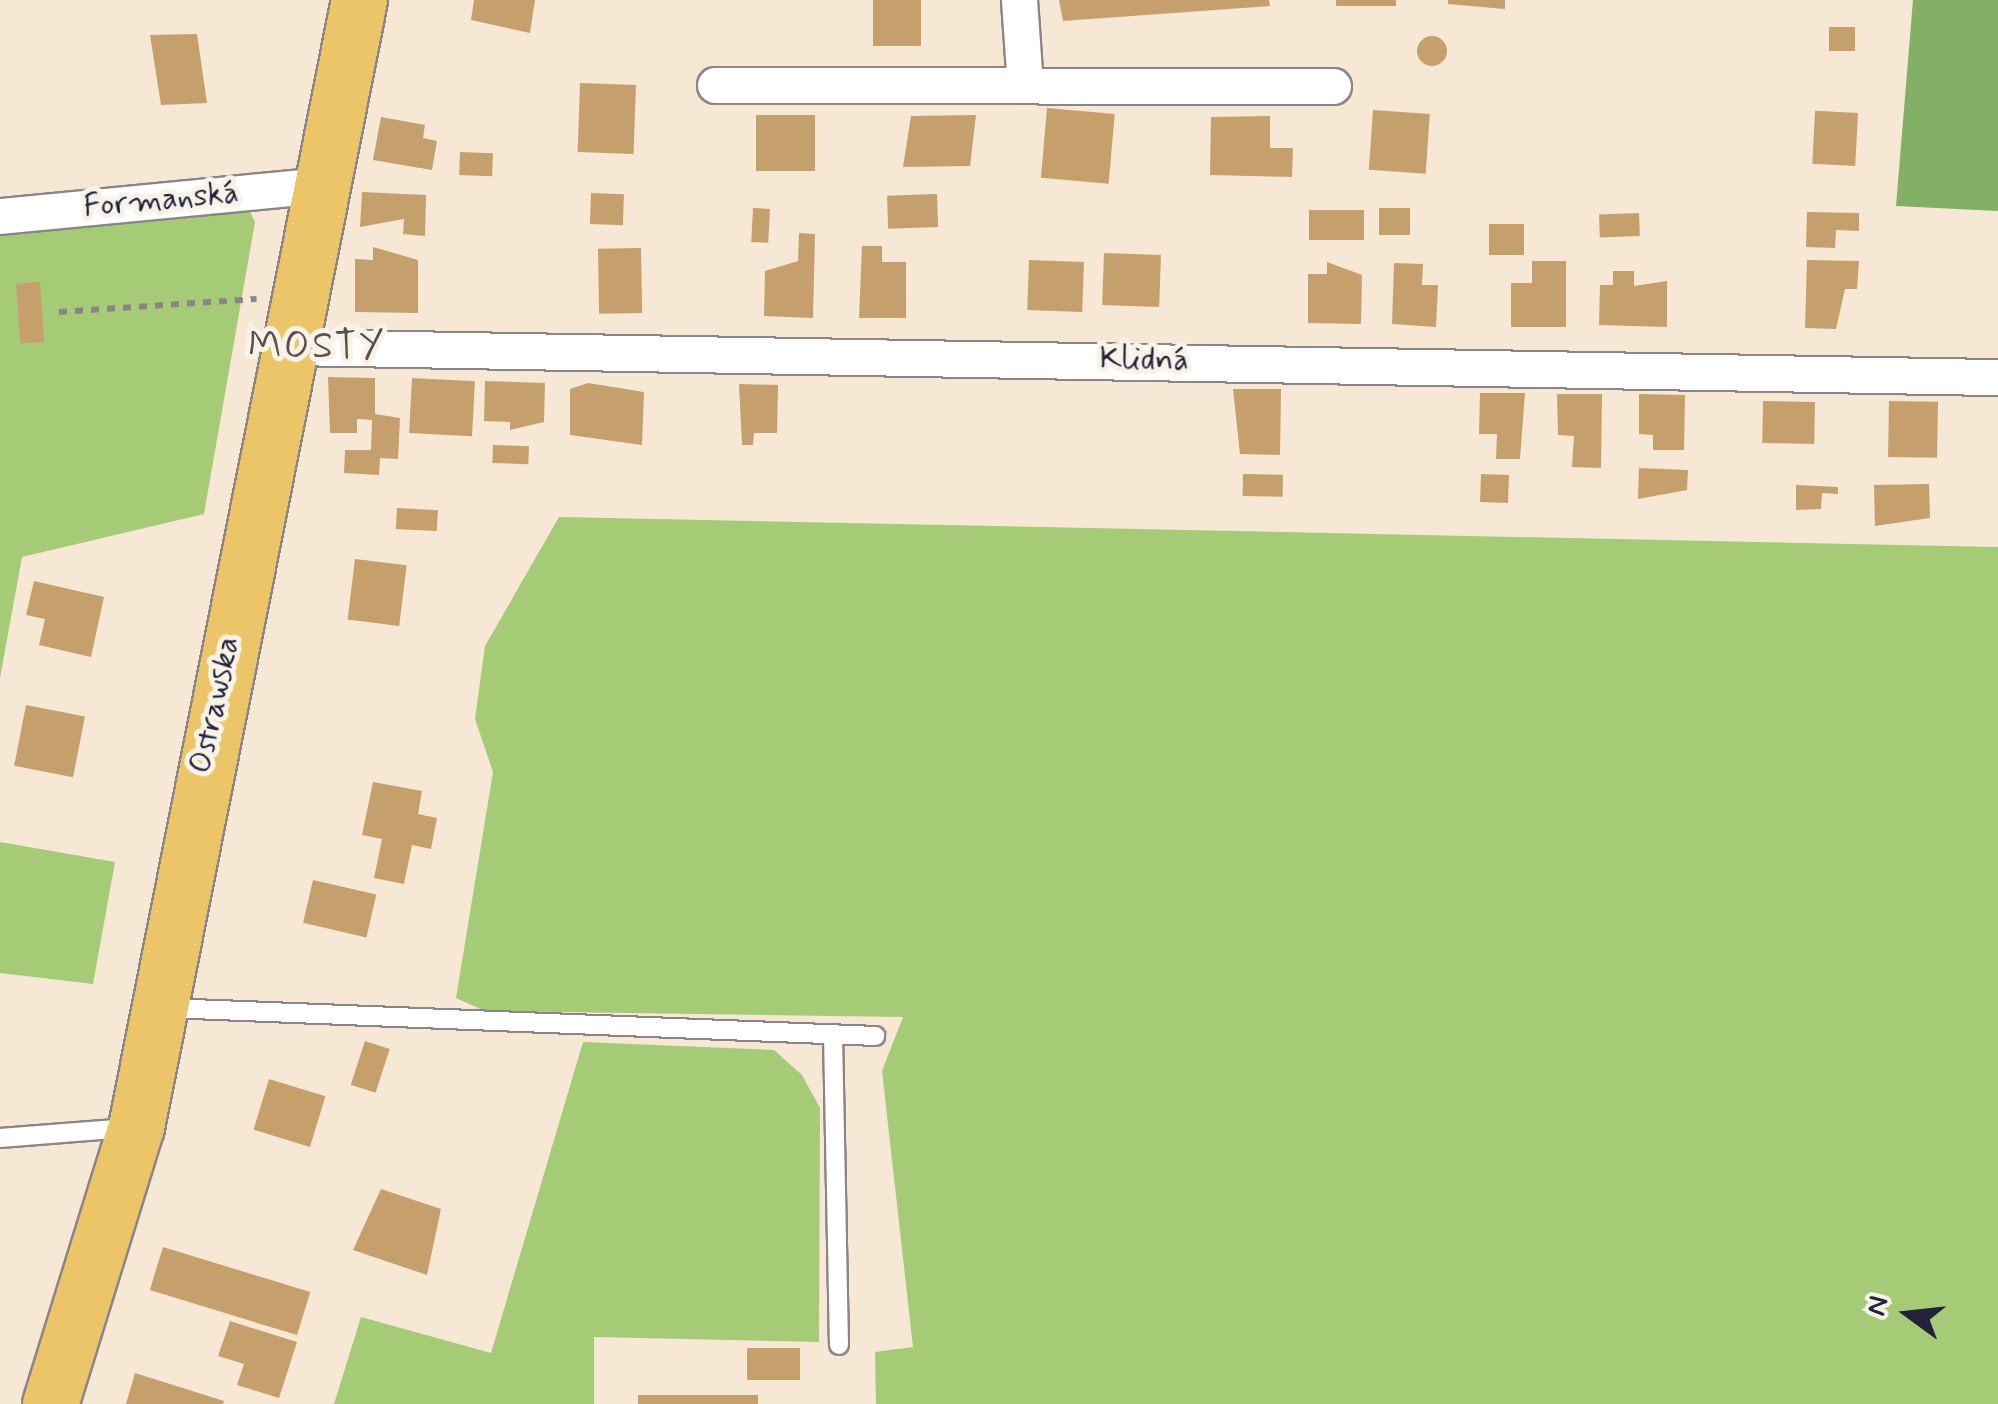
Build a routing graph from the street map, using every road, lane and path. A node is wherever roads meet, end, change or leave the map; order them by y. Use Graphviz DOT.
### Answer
graph roads {
  1 [pos="359,0"];
  2 [pos="1019,0"];
  3 [pos="714,84"];
  4 [pos="1026,85"];
  5 [pos="1334,86"];
  6 [pos="322,185"];
  7 [pos="0,216"];
  8 [pos="266,298"];
  9 [pos="58,312"];
  10 [pos="290,347"];
  11 [pos="1998,377"];
  12 [pos="162,1007"];
  13 [pos="833,1034"];
  14 [pos="875,1036"];
  15 [pos="136,1127"];
  16 [pos="0,1138"];
  17 [pos="839,1345"];
  18 [pos="50,1404"];
  1 -- 6 [label="main road, Ostrawska"];
  2 -- 4 [label="street"];
  3 -- 4 [label="street"];
  4 -- 5 [label="street"];
  6 -- 7 [label="street, Formanská"];
  6 -- 10 [label="main road, Ostrawska"];
  8 -- 9 [label="path"];
  10 -- 11 [label="street, Klidná"];
  10 -- 12 [label="main road, Ostrawska"];
  12 -- 13 [label="lane"];
  12 -- 15 [label="main road, Ostrawska"];
  13 -- 14 [label="lane"];
  13 -- 17 [label="lane"];
  15 -- 16 [label="lane"];
  15 -- 18 [label="main road, Ostrawska"];
}
